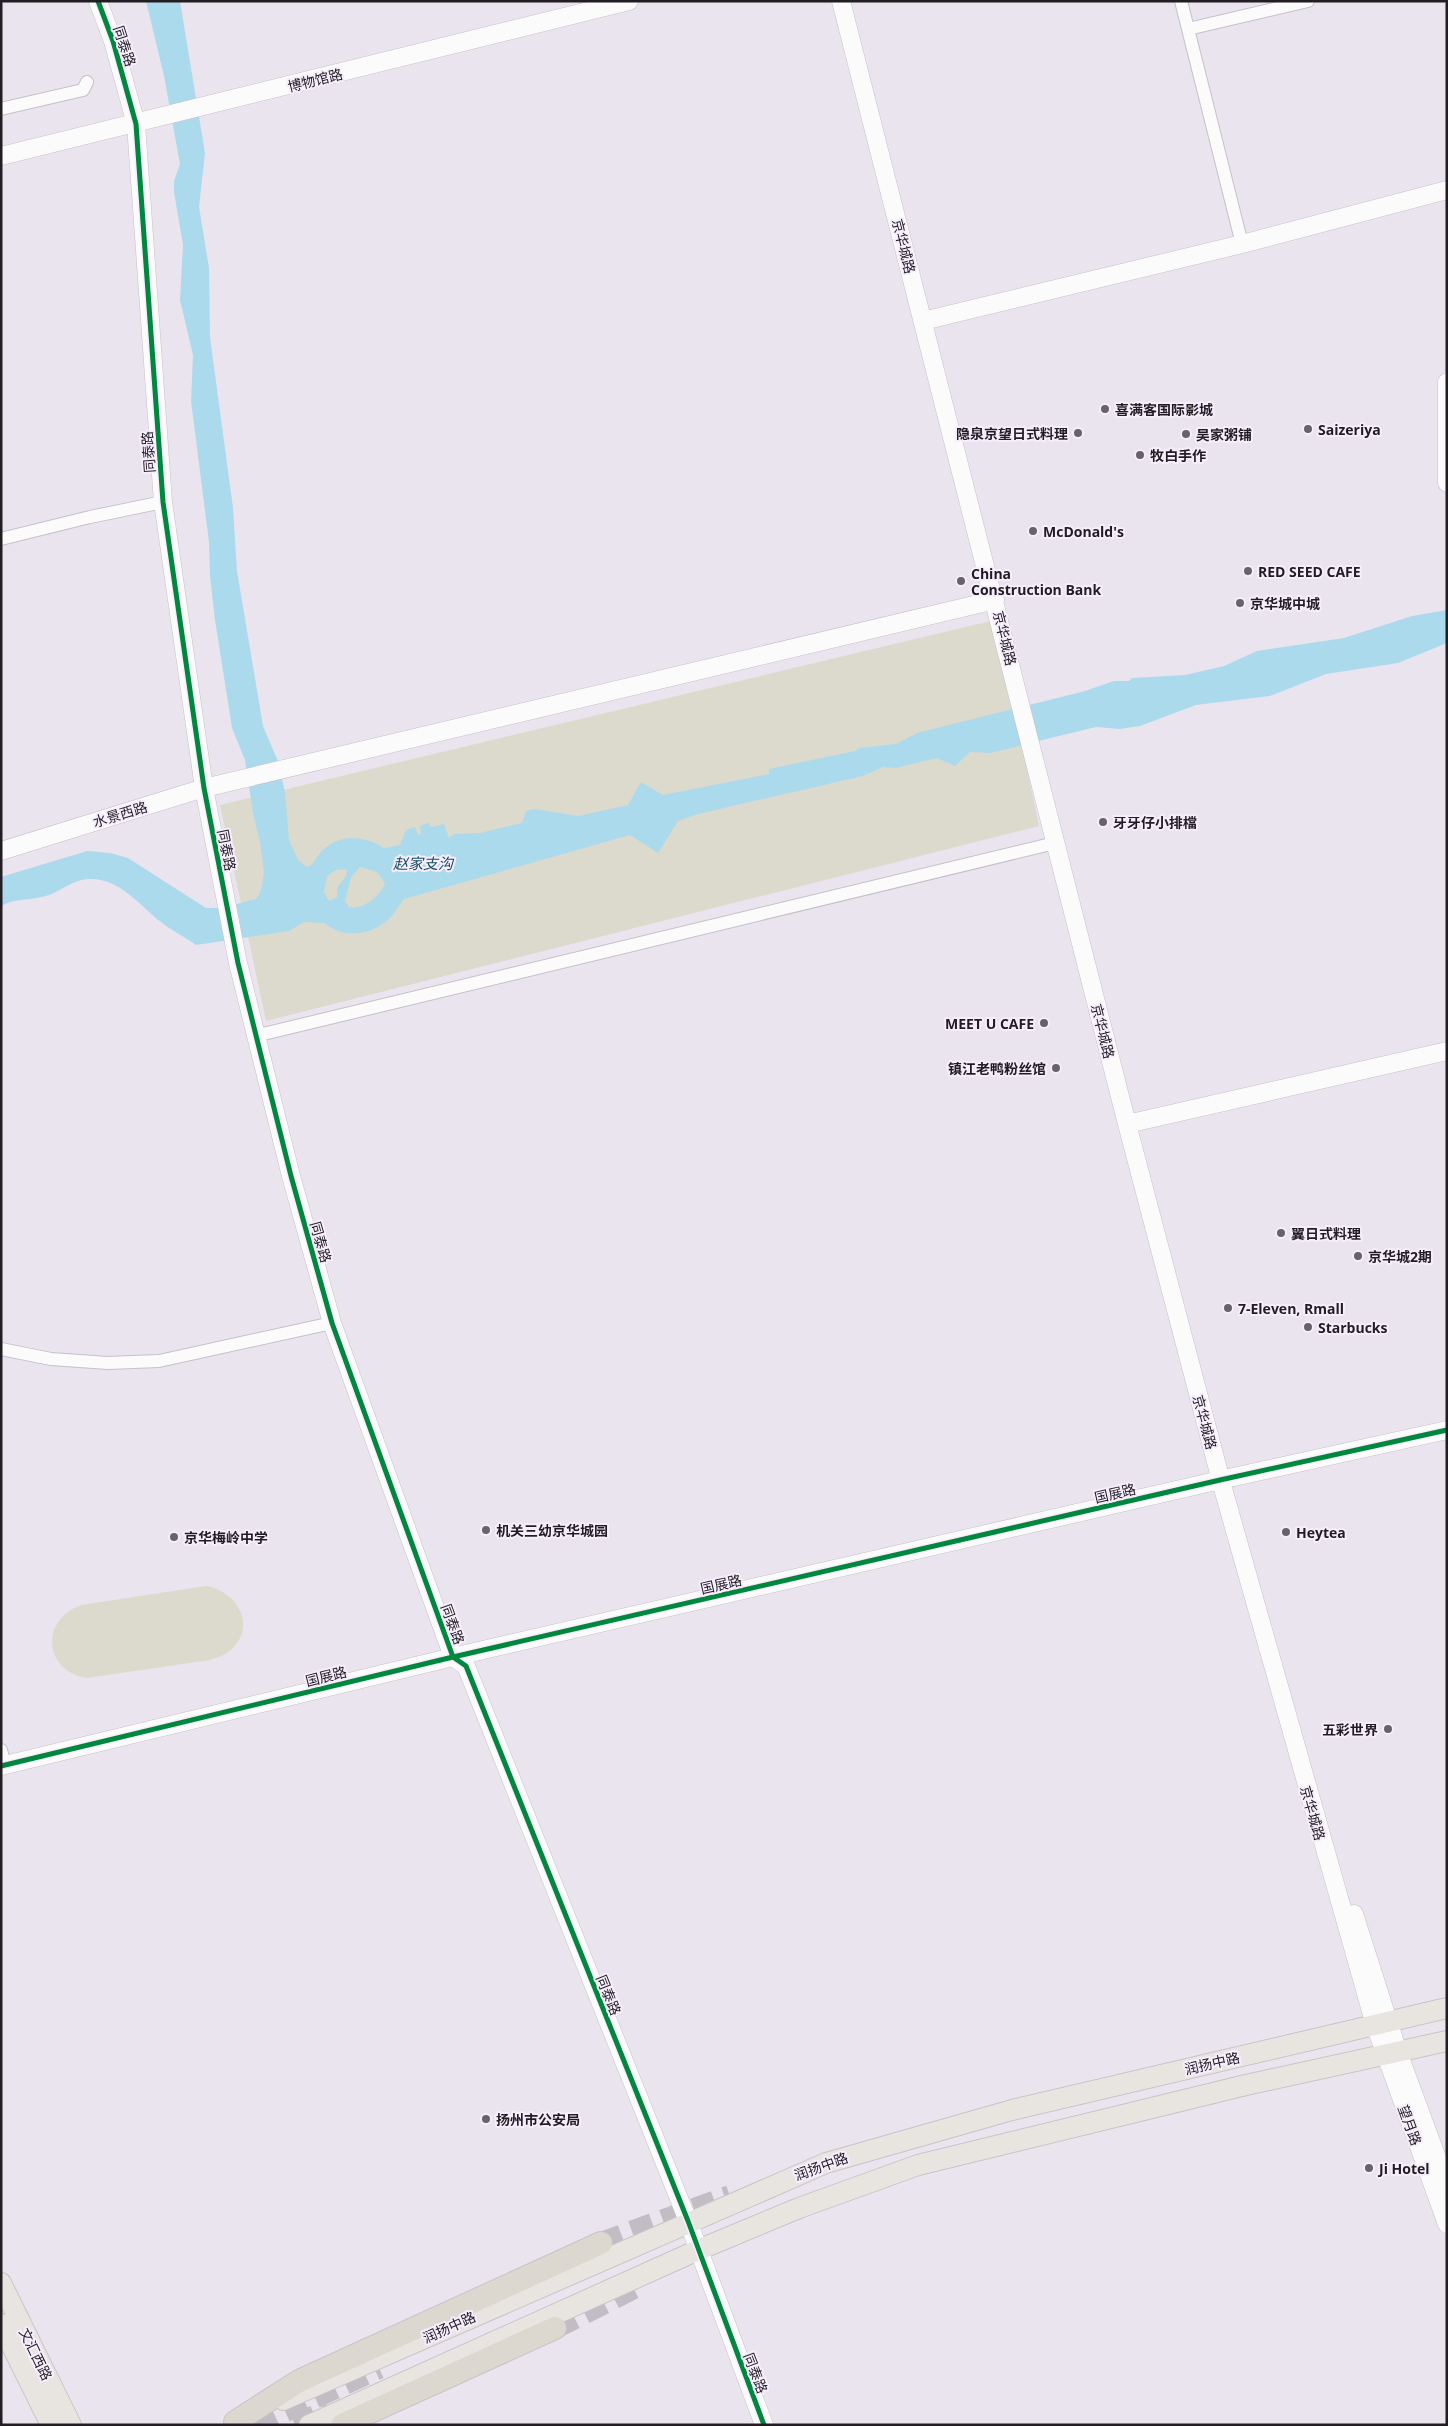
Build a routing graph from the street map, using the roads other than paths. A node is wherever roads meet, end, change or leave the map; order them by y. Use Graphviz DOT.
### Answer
graph roads {
  1 [pos="98,1"];
  2 [pos="629,1"];
  3 [pos="842,1"];
  4 [pos="852,1"];
  5 [pos="1181,1"];
  6 [pos="1308,1"];
  7 [pos="1188,29"];
  8 [pos="87,82"];
  9 [pos="1,109"];
  10 [pos="136,124"];
  11 [pos="1,156"];
  12 [pos="1447,190"];
  13 [pos="1242,244"];
  14 [pos="928,320"];
  15 [pos="1447,382"];
  16 [pos="1447,483"];
  17 [pos="163,502"];
  18 [pos="1,540"];
  19 [pos="995,600"];
  20 [pos="1020,679"];
  21 [pos="1041,761"];
  22 [pos="204,788"];
  23 [pos="1056,843"];
  24 [pos="1,851"];
  25 [pos="255,1036"];
  26 [pos="1447,1051"];
  27 [pos="1133,1123"];
  28 [pos="332,1323"];
  29 [pos="1,1349"];
  30 [pos="1447,1430"];
  31 [pos="1447,1442"];
  32 [pos="1228,1485"];
  33 [pos="460,1662"];
  34 [pos="2,1764"];
  35 [pos="1447,2008"];
  36 [pos="1381,2023"];
  37 [pos="1447,2040"];
  38 [pos="1391,2053"];
  39 [pos="1447,2185"];
  40 [pos="688,2222"];
  41 [pos="1447,2224"];
  42 [pos="601,2243"];
  43 [pos="698,2250"];
  44 [pos="1,2283"];
  45 [pos="1,2324"];
  46 [pos="555,2328"];
  47 [pos="232,2423"];
  48 [pos="51,2425"];
  49 [pos="71,2425"];
  50 [pos="310,2425"];
  51 [pos="342,2425"];
  52 [pos="764,2425"];
  1 -- 10 [label="street, 同泰路"];
  2 -- 10 [label="street, 博物馆路"];
  3 -- 14 [label="street, 京华城路"];
  4 -- 14 [label="street, 京华城路"];
  5 -- 7 [label="street"];
  6 -- 7 [label="street"];
  7 -- 13 [label="street"];
  8 -- 9 [label="street"];
  10 -- 11 [label="street, 博物馆路"];
  10 -- 17 [label="street, 同泰路"];
  12 -- 13 [label="street"];
  13 -- 14 [label="street"];
  14 -- 19 [label="street, 京华城路"];
  14 -- 20 [label="street, 京华城路"];
  15 -- 16 [label="street"];
  17 -- 18 [label="street"];
  17 -- 22 [label="street, 同泰路"];
  19 -- 20 [label="street, 京华城路"];
  19 -- 22 [label="street, 水景西路"];
  20 -- 21 [label="street, 京华城路"];
  21 -- 23 [label="street, 京华城路"];
  21 -- 27 [label="street, 京华城路"];
  22 -- 24 [label="street, 水景西路"];
  22 -- 25 [label="street, 同泰路"];
  23 -- 25 [label="street"];
  23 -- 27 [label="street, 京华城路"];
  25 -- 28 [label="street, 同泰路"];
  26 -- 27 [label="street"];
  27 -- 32 [label="street, 京华城路"];
  28 -- 29 [label="street"];
  28 -- 33 [label="street, 同泰路"];
  30 -- 32 [label="street, 国展路"];
  31 -- 32 [label="street, 国展路"];
  32 -- 33 [label="street, 国展路"];
  32 -- 36 [label="street, 京华城路"];
  33 -- 34 [label="street, 国展路"];
  33 -- 40 [label="street, 同泰路"];
  35 -- 36 [label="main road, 润扬中路"];
  36 -- 38 [label="street, 京华城路"];
  36 -- 40 [label="main road, 润扬中路"];
  37 -- 38 [label="main road"];
  38 -- 39 [label="street, 望月路"];
  38 -- 41 [label="street, 望月路"];
  38 -- 43 [label="main road"];
  40 -- 43 [label="street, 同泰路"];
  40 -- 47 [label="main road, 润扬中路"];
  42 -- 47 [label="highway"];
  43 -- 50 [label="main road"];
  43 -- 52 [label="street, 同泰路"];
  44 -- 49 [label="main road, 文汇西路"];
  45 -- 48 [label="main road, 文汇西路"];
  46 -- 51 [label="highway"];
}
